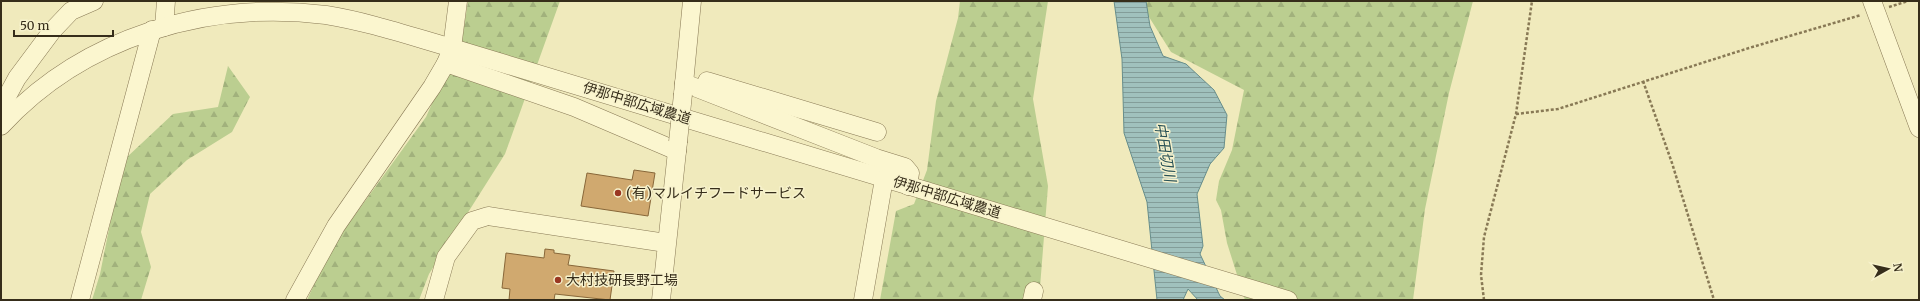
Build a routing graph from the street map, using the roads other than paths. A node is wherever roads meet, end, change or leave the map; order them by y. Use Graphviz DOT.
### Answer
graph roads {
  1 [pos="94,1"];
  2 [pos="166,1"];
  3 [pos="458,1"];
  4 [pos="692,1"];
  5 [pos="1873,6"];
  6 [pos="158,29"];
  7 [pos="449,55"];
  8 [pos="684,84"];
  9 [pos="1,104"];
  10 [pos="1,126"];
  11 [pos="1919,128"];
  12 [pos="877,132"];
  13 [pos="677,146"];
  14 [pos="884,179"];
  15 [pos="908,186"];
  16 [pos="666,243"];
  17 [pos="80,300"];
  18 [pos="295,300"];
  19 [pos="434,300"];
  20 [pos="661,300"];
  21 [pos="863,300"];
  22 [pos="1288,300"];
  1 -- 9 [label="street"];
  2 -- 6 [label="street"];
  3 -- 7 [label="street"];
  4 -- 8 [label="street"];
  5 -- 11 [label="street"];
  6 -- 7 [label="street, 伊那中部広域農道"];
  6 -- 10 [label="street, 伊那中部広域農道"];
  6 -- 17 [label="street"];
  7 -- 13 [label="street"];
  7 -- 14 [label="street, 伊那中部広域農道"];
  7 -- 18 [label="street"];
  8 -- 12 [label="street"];
  8 -- 13 [label="street, bridge"];
  8 -- 15 [label="street"];
  13 -- 16 [label="street"];
  14 -- 15 [label="street, 伊那中部広域農道"];
  14 -- 21 [label="street"];
  15 -- 22 [label="street, 伊那中部広域農道"];
  16 -- 19 [label="street"];
  16 -- 20 [label="street"];
}
